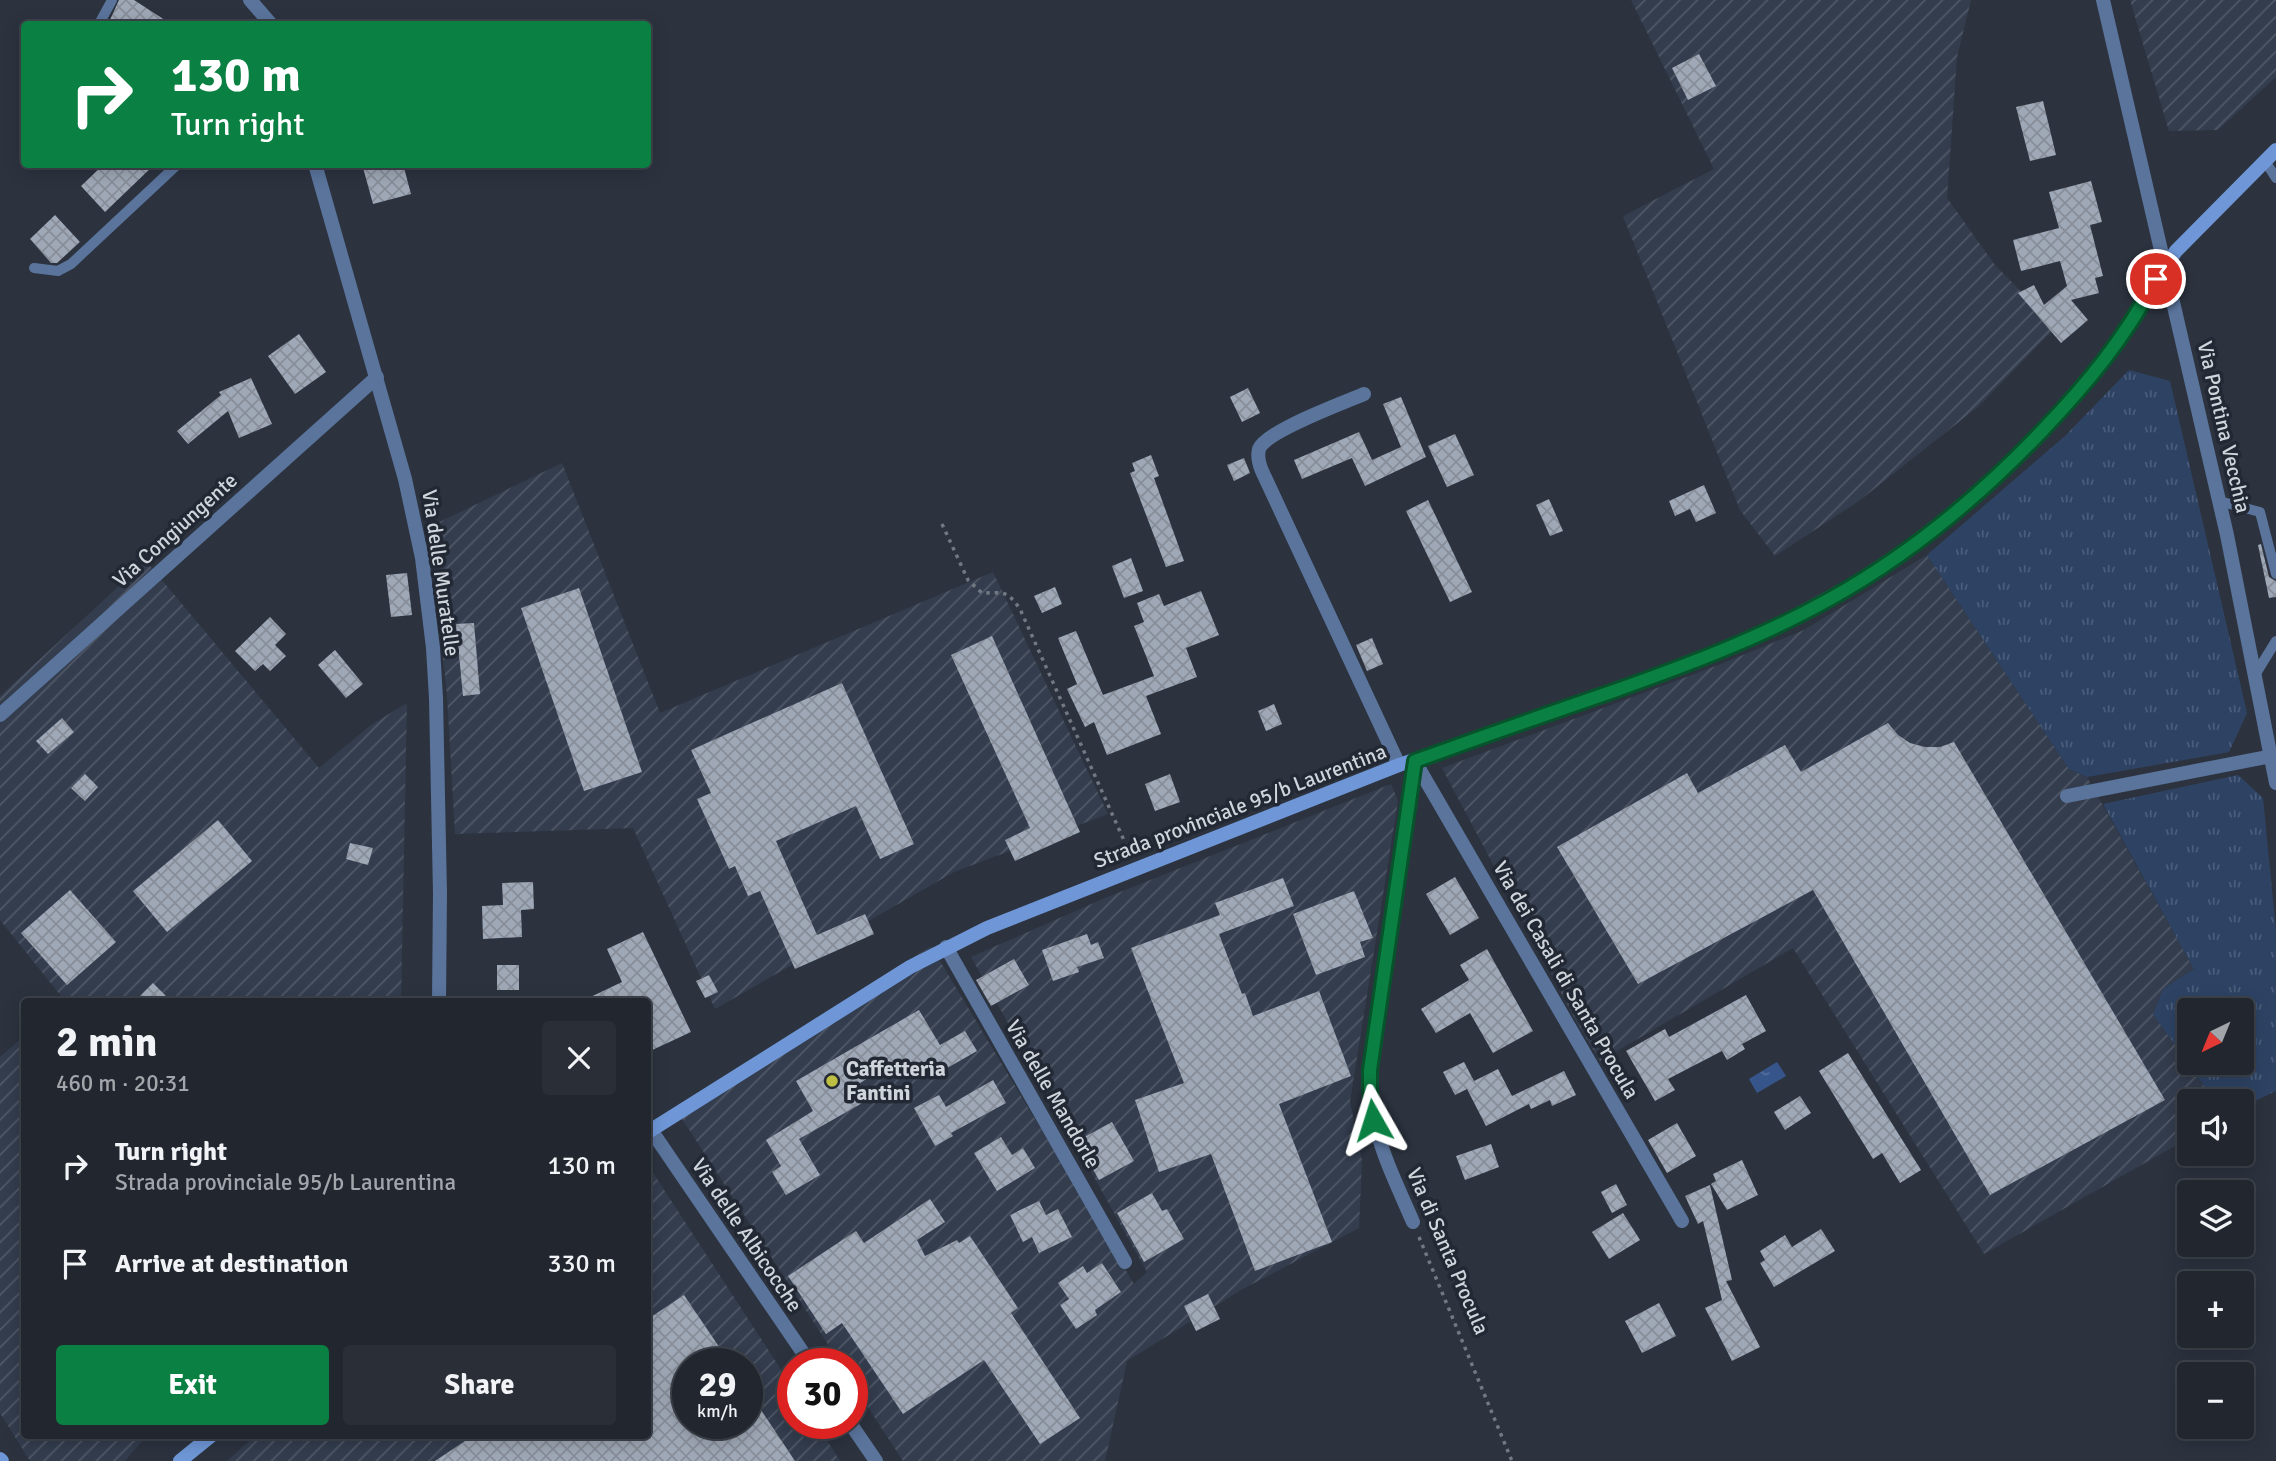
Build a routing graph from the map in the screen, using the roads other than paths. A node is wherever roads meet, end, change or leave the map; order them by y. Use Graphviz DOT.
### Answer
graph roads {
  1 [pos="112,0"];
  2 [pos="250,0"];
  3 [pos="2103,0"];
  4 [pos="101,21"];
  5 [pos="268,21"];
  6 [pos="2276,150"];
  7 [pos="2265,161"];
  8 [pos="174,168"];
  9 [pos="317,168"];
  10 [pos="2276,178"];
  11 [pos="2166,264"];
  12 [pos="34,268"];
  13 [pos="377,377"];
  14 [pos="1364,394"];
  15 [pos="2219,501"];
  16 [pos="2276,574"];
  17 [pos="2276,641"];
  18 [pos="2255,675"];
  19 [pos="0,715"];
  20 [pos="2272,756"];
  21 [pos="1415,761"];
  22 [pos="1399,765"];
  23 [pos="2276,783"];
  24 [pos="2067,796"];
  25 [pos="946,947"];
  26 [pos="439,998"];
  27 [pos="651,1130"];
  28 [pos="651,1134"];
  29 [pos="1413,1222"];
  30 [pos="1682,1222"];
  31 [pos="1125,1262"];
  32 [pos="800,1348"];
  33 [pos="207,1439"];
  34 [pos="861,1439"];
  35 [pos="180,1461"];
  36 [pos="876,1461"];
  1 -- 4 [label="lane"];
  2 -- 5 [label="street"];
  3 -- 11 [label="street, Via Pontina Vecchia"];
  6 -- 7 [label="main road, Strada provinciale 95/b Laurentina"];
  7 -- 10 [label="lane"];
  7 -- 11 [label="main road, Strada provinciale 95/b Laurentina"];
  8 -- 12 [label="lane"];
  9 -- 13 [label="street, Via delle Muratelle"];
  11 -- 15 [label="street, Via Pontina Vecchia"];
  11 -- 21 [label="main road, Strada provinciale 95/b Laurentina"];
  13 -- 19 [label="street, Via Congiungente"];
  13 -- 26 [label="street, Via delle Muratelle"];
  14 -- 22 [label="street"];
  15 -- 16 [label="lane"];
  15 -- 18 [label="street, Via Pontina Vecchia"];
  17 -- 18 [label="lane"];
  18 -- 20 [label="street, Via Pontina Vecchia"];
  20 -- 23 [label="street, Via Pontina Vecchia"];
  20 -- 24 [label="street"];
  21 -- 22 [label="main road, Strada provinciale 95/b Laurentina"];
  21 -- 29 [label="street, Via di Santa Procula"];
  21 -- 30 [label="street, Via dei Casali di Santa Procula"];
  22 -- 25 [label="main road, Strada provinciale 95/b Laurentina"];
  25 -- 27 [label="main road, Strada provinciale 95/b Laurentina"];
  25 -- 31 [label="street, Via delle Mandorle"];
  28 -- 32 [label="street, Via delle Albicocche"];
  33 -- 35 [label="main road"];
  34 -- 36 [label="street"];
}
